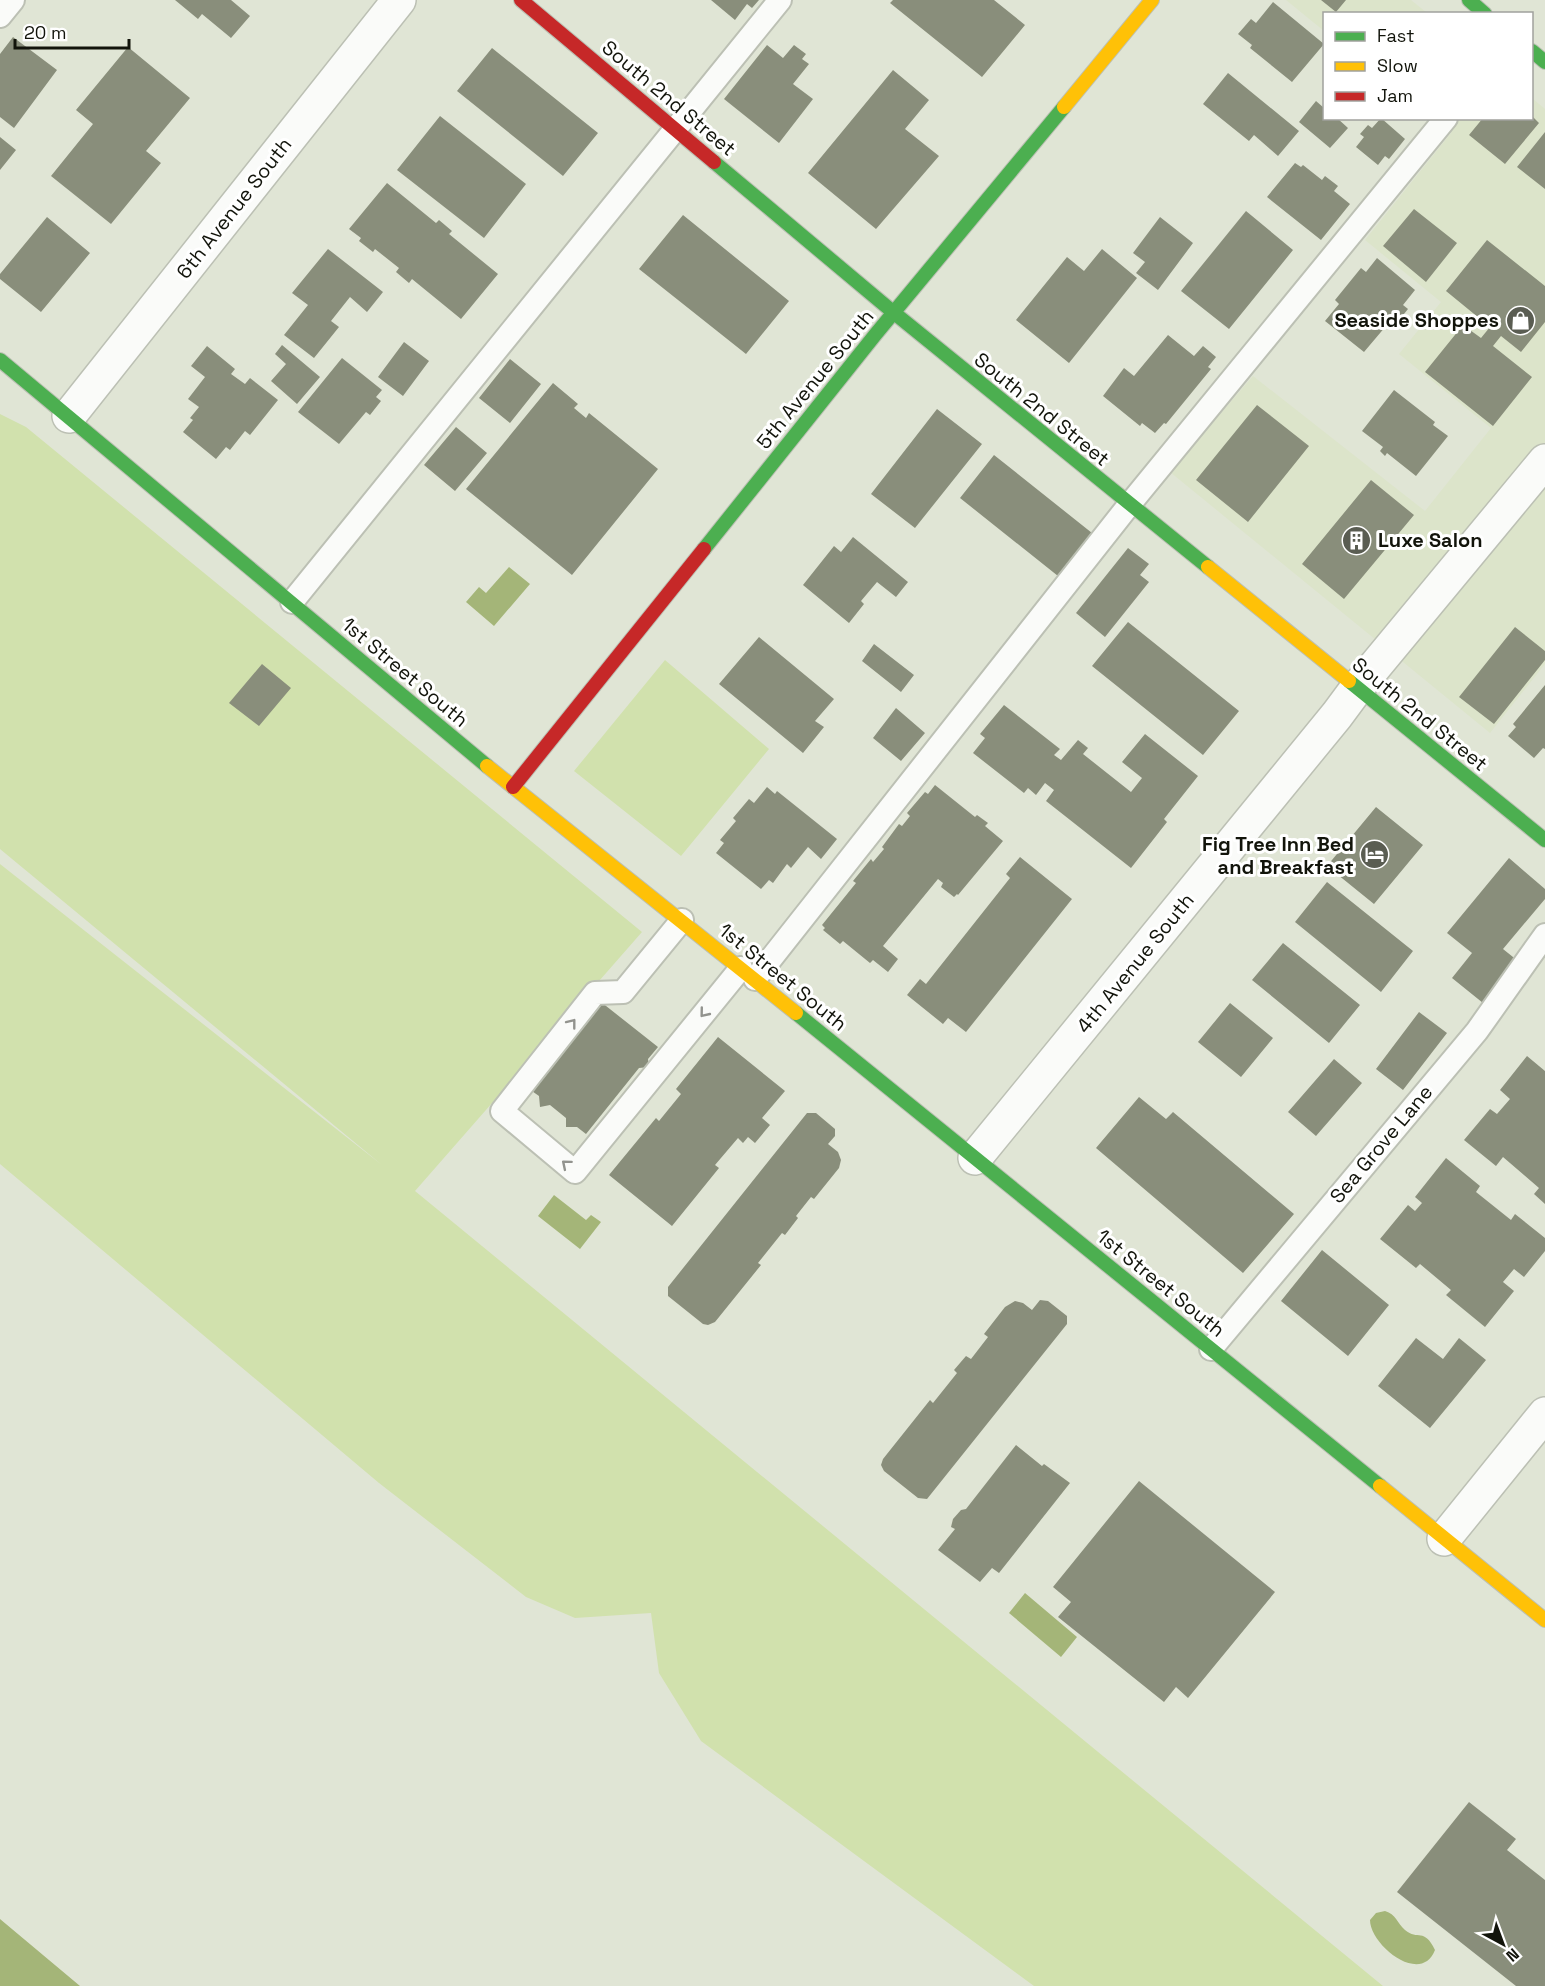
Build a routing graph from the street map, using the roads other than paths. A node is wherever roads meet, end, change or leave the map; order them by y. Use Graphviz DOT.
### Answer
graph roads {
  1 [pos="13,0"];
  2 [pos="399,0"];
  3 [pos="521,0"];
  4 [pos="780,0"];
  5 [pos="1152,0"];
  6 [pos="1469,0"];
  7 [pos="1483,12"];
  8 [pos="0,15"];
  9 [pos="1533,52"];
  10 [pos="1545,62"];
  11 [pos="1444,120"];
  12 [pos="675,128"];
  13 [pos="893,312"];
  14 [pos="0,360"];
  15 [pos="69,416"];
  16 [pos="1545,461"];
  17 [pos="1130,505"];
  18 [pos="292,602"];
  19 [pos="1357,688"];
  20 [pos="513,787"];
  21 [pos="1545,840"];
  22 [pos="682,920"];
  23 [pos="1545,935"];
  24 [pos="748,973"];
  25 [pos="975,1158"];
  26 [pos="1211,1349"];
  27 [pos="1545,1414"];
  28 [pos="1444,1539"];
  29 [pos="1545,1620"];
  1 -- 8 [label="lane"];
  2 -- 15 [label="street, 6th Avenue South"];
  3 -- 12 [label="street, South 2nd Street"];
  4 -- 12 [label="lane"];
  5 -- 13 [label="street, 5th Avenue South"];
  6 -- 7 [label="street"];
  9 -- 10 [label="street"];
  11 -- 17 [label="lane"];
  12 -- 13 [label="street, South 2nd Street"];
  12 -- 18 [label="lane"];
  13 -- 17 [label="street, South 2nd Street"];
  13 -- 20 [label="street, 5th Avenue South"];
  14 -- 15 [label="street, 1st Street South"];
  15 -- 18 [label="street, 1st Street South"];
  16 -- 19 [label="street, 4th Avenue South"];
  17 -- 19 [label="street, South 2nd Street"];
  17 -- 24 [label="lane"];
  18 -- 20 [label="street, 1st Street South"];
  19 -- 21 [label="street, South 2nd Street"];
  19 -- 25 [label="street, 4th Avenue South"];
  20 -- 22 [label="street, 1st Street South"];
  22 -- 24 [label="street, 1st Street South"];
  24 -- 22 [label="lane, one-way"];
  23 -- 26 [label="lane, Sea Grove Lane"];
  24 -- 25 [label="street, 1st Street South"];
  25 -- 26 [label="street, 1st Street South"];
  26 -- 28 [label="street, 1st Street South"];
  27 -- 28 [label="street"];
  28 -- 29 [label="street, 1st Street South"];
}
